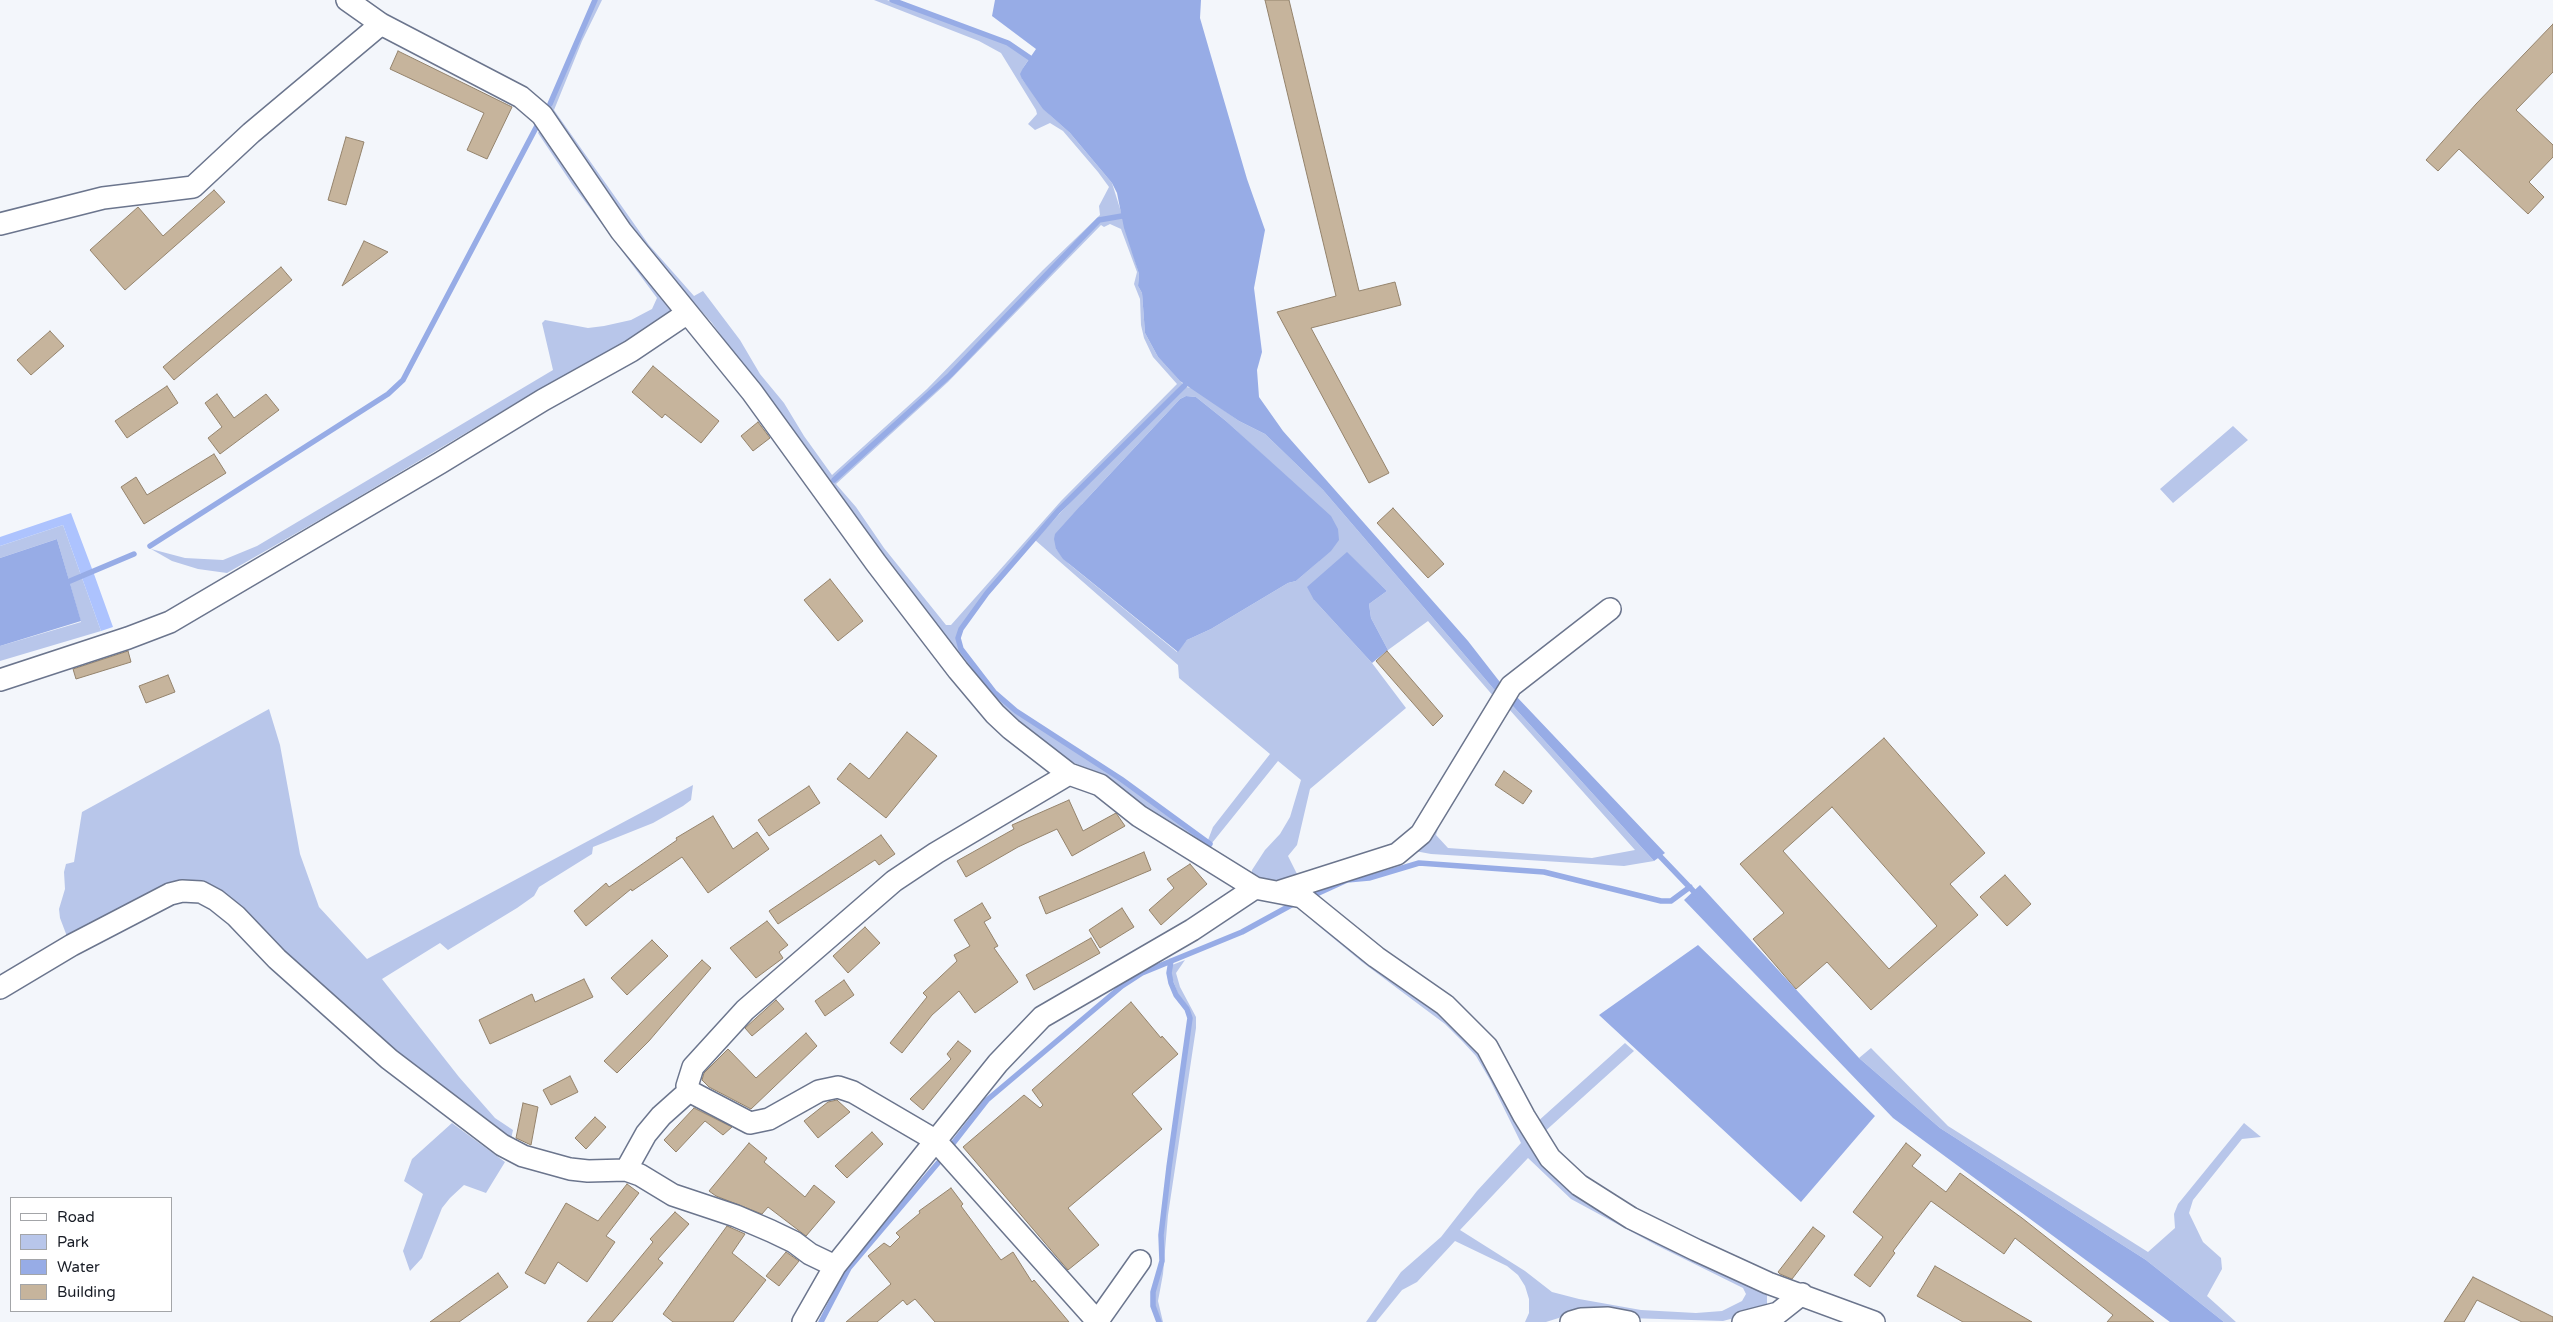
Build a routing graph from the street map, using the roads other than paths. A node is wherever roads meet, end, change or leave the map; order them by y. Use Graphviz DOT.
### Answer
graph roads {
  1 [pos="347,0"];
  2 [pos="381,24"];
  3 [pos="0,224"];
  4 [pos="686,314"];
  5 [pos="1610,610"];
  6 [pos="0,680"];
  7 [pos="1069,774"];
  8 [pos="1255,888"];
  9 [pos="1278,892"];
  10 [pos="0,988"];
  11 [pos="689,1091"];
  12 [pos="934,1140"];
  13 [pos="626,1170"];
  14 [pos="1140,1261"];
  15 [pos="834,1266"];
  16 [pos="1802,1294"];
  17 [pos="803,1322"];
  18 [pos="1097,1322"];
  19 [pos="1572,1322"];
  20 [pos="1630,1322"];
  21 [pos="1743,1322"];
  22 [pos="1874,1322"];
  1 -- 2 [label="street"];
  2 -- 3 [label="street"];
  2 -- 4 [label="street"];
  4 -- 6 [label="street"];
  4 -- 7 [label="street"];
  5 -- 9 [label="street"];
  7 -- 8 [label="street"];
  7 -- 11 [label="street"];
  8 -- 9 [label="street"];
  8 -- 12 [label="street"];
  9 -- 16 [label="street"];
  10 -- 13 [label="street"];
  11 -- 12 [label="street"];
  11 -- 13 [label="street"];
  12 -- 15 [label="street"];
  12 -- 18 [label="street"];
  13 -- 15 [label="street"];
  14 -- 18 [label="street"];
  15 -- 17 [label="street"];
  16 -- 21 [label="street"];
  16 -- 22 [label="street"];
  19 -- 20 [label="street"];
}
